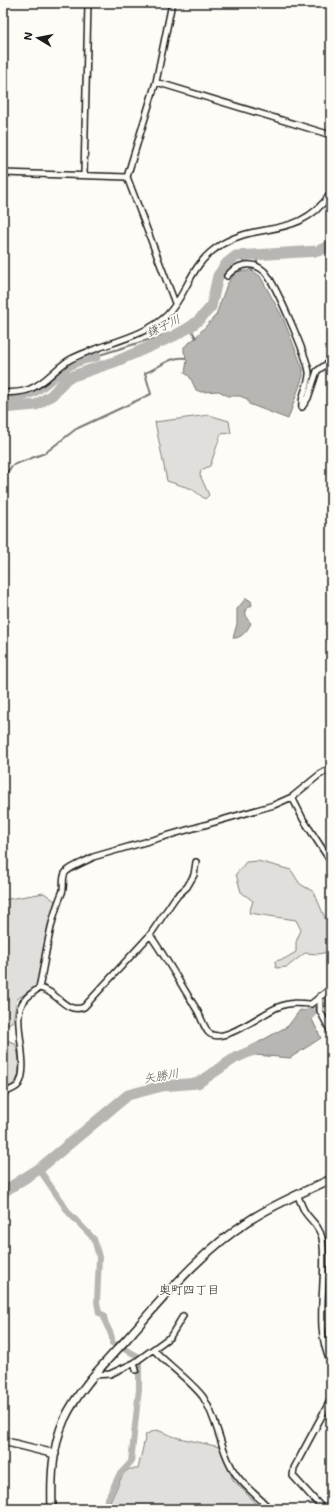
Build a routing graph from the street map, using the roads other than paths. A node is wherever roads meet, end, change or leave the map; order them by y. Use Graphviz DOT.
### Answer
graph roads {
  1 [pos="88,3"];
  2 [pos="172,3"];
  3 [pos="156,82"];
  4 [pos="331,135"];
  5 [pos="3,172"];
  6 [pos="84,175"];
  7 [pos="127,177"];
  8 [pos="331,193"];
  9 [pos="227,276"];
  10 [pos="175,303"];
  11 [pos="331,361"];
  12 [pos="3,393"];
  13 [pos="331,768"];
  14 [pos="292,797"];
  15 [pos="196,862"];
  16 [pos="331,862"];
  17 [pos="150,935"];
  18 [pos="39,988"];
  19 [pos="331,988"];
  20 [pos="320,996"];
  21 [pos="331,1032"];
  22 [pos="3,1093"];
  23 [pos="331,1178"];
  24 [pos="298,1196"];
  25 [pos="183,1316"];
  26 [pos="154,1350"];
  27 [pos="134,1363"];
  28 [pos="331,1363"];
  29 [pos="136,1370"];
  30 [pos="94,1375"];
  31 [pos="331,1399"];
  32 [pos="3,1441"];
  33 [pos="55,1454"];
  34 [pos="52,1509"];
  35 [pos="270,1509"];
  36 [pos="323,1509"];
  1 -- 6 [label="street"];
  2 -- 3 [label="street"];
  3 -- 4 [label="street"];
  3 -- 7 [label="street"];
  5 -- 6 [label="street"];
  6 -- 7 [label="street"];
  7 -- 10 [label="street"];
  8 -- 10 [label="street"];
  9 -- 11 [label="street"];
  10 -- 12 [label="street"];
  13 -- 14 [label="street"];
  14 -- 16 [label="street"];
  14 -- 18 [label="street"];
  15 -- 17 [label="street"];
  17 -- 18 [label="street"];
  17 -- 20 [label="street"];
  18 -- 22 [label="street"];
  19 -- 20 [label="street"];
  20 -- 21 [label="street"];
  23 -- 24 [label="street"];
  24 -- 28 [label="street"];
  24 -- 30 [label="street"];
  25 -- 26 [label="street"];
  26 -- 27 [label="street"];
  26 -- 35 [label="street"];
  27 -- 29 [label="street"];
  27 -- 30 [label="street"];
  30 -- 33 [label="street"];
  31 -- 36 [label="street"];
  32 -- 33 [label="street"];
  33 -- 34 [label="street"];
}
